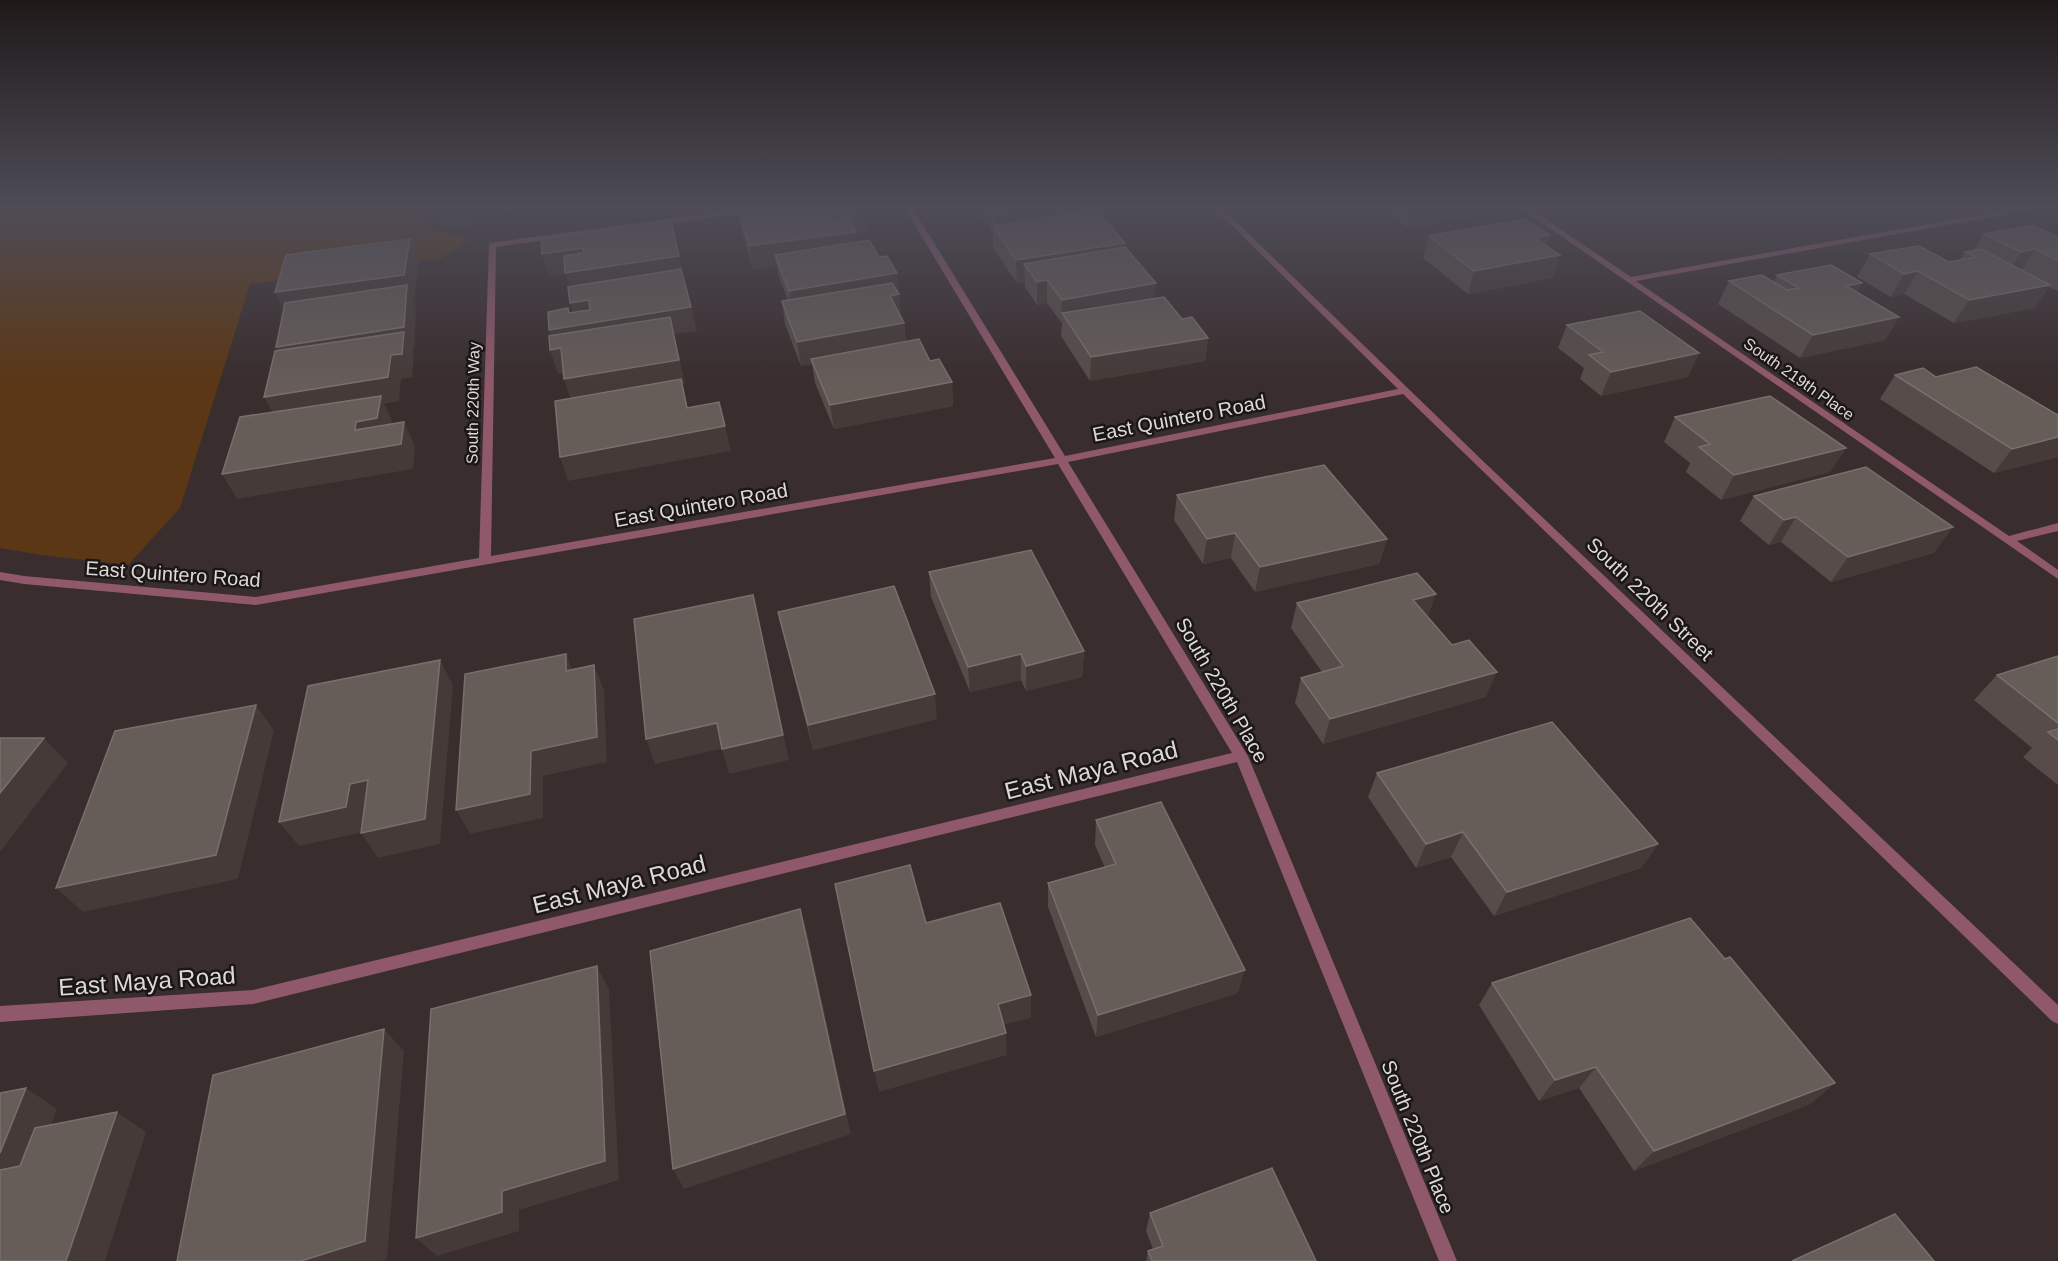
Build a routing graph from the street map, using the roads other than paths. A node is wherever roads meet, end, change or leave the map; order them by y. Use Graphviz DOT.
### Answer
graph roads {
  1 [pos="491,266"];
  2 [pos="945,266"];
  3 [pos="1277,266"];
  4 [pos="1608,266"];
  5 [pos="1708,266"];
  6 [pos="1629,280"];
  7 [pos="1405,391"];
  8 [pos="1062,460"];
  9 [pos="2058,527"];
  10 [pos="2007,540"];
  11 [pos="484,561"];
  12 [pos="2058,575"];
  13 [pos="0,576"];
  14 [pos="1241,756"];
  15 [pos="0,1014"];
  16 [pos="2058,1016"];
  17 [pos="1448,1261"];
  1 -- 11 [label="street, South 220th Way"];
  2 -- 8 [label="street, South 220th Place"];
  3 -- 7 [label="street, South 220th Street"];
  4 -- 6 [label="street, South 219th Place"];
  5 -- 6 [label="street"];
  6 -- 10 [label="street, South 219th Place"];
  7 -- 8 [label="street, East Quintero Road"];
  7 -- 16 [label="street, South 220th Street"];
  8 -- 11 [label="street, East Quintero Road"];
  8 -- 14 [label="street, South 220th Place"];
  9 -- 10 [label="street"];
  10 -- 12 [label="street, South 219th Place"];
  11 -- 13 [label="street, East Quintero Road"];
  14 -- 15 [label="street, East Maya Road"];
  14 -- 17 [label="street, South 220th Place"];
}
